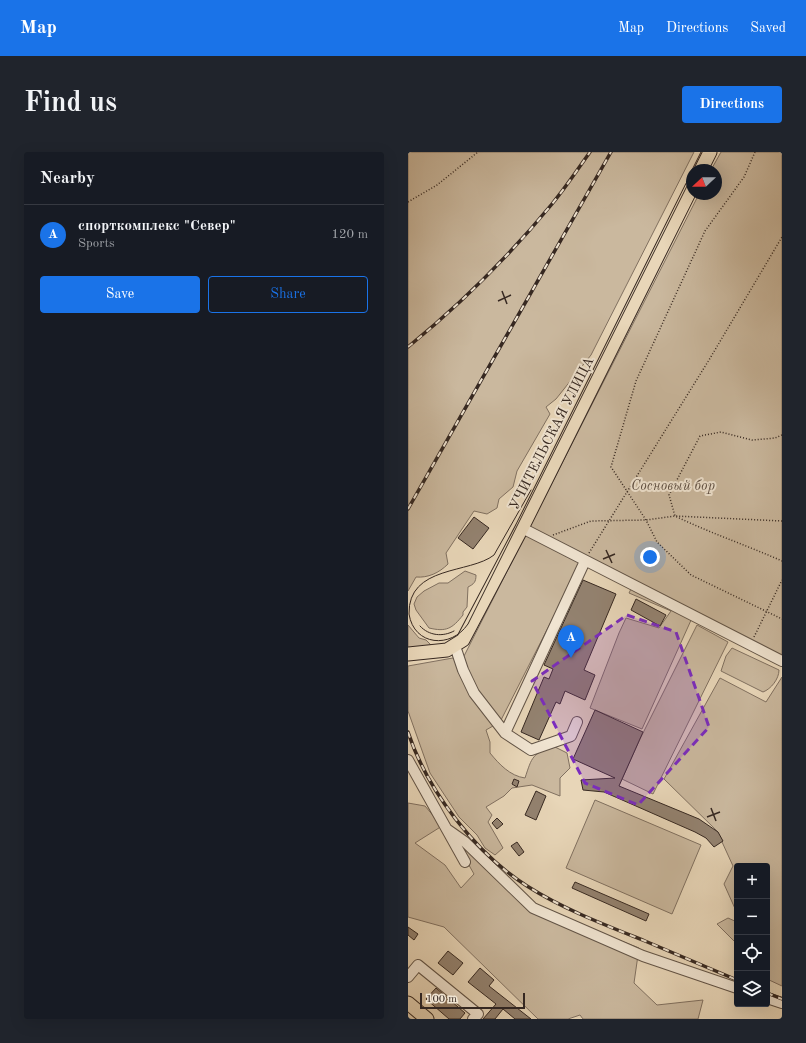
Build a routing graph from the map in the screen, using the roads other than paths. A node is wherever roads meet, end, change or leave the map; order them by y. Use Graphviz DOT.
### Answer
graph roads {
  1 [pos="710,152"];
  2 [pos="703,164"];
  3 [pos="686,199"];
  4 [pos="522,528"];
  5 [pos="585,561"];
  6 [pos="455,646"];
  7 [pos="408,654"];
  8 [pos="782,661"];
  9 [pos="577,722"];
  10 [pos="505,733"];
  11 [pos="408,760"];
  12 [pos="448,830"];
  13 [pos="465,862"];
  14 [pos="408,977"];
  15 [pos="734,987"];
  16 [pos="770,999"];
  17 [pos="408,1003"];
  18 [pos="782,1003"];
  19 [pos="427,1019"];
  20 [pos="473,1019"];
  1 -- 2 [label="main road"];
  3 -- 4 [label="main road, УЧИТЕЛЬСКАЯ УЛИЦА"];
  4 -- 5 [label="lane"];
  4 -- 6 [label="main road, УЧИТЕЛЬСКАЯ УЛИЦА"];
  5 -- 8 [label="lane"];
  5 -- 10 [label="lane"];
  6 -- 7 [label="main road"];
  6 -- 10 [label="lane"];
  9 -- 10 [label="lane"];
  11 -- 12 [label="lane"];
  12 -- 13 [label="lane"];
  12 -- 15 [label="lane"];
  14 -- 20 [label="lane"];
  16 -- 18 [label="lane"];
  17 -- 19 [label="main road"];
}
